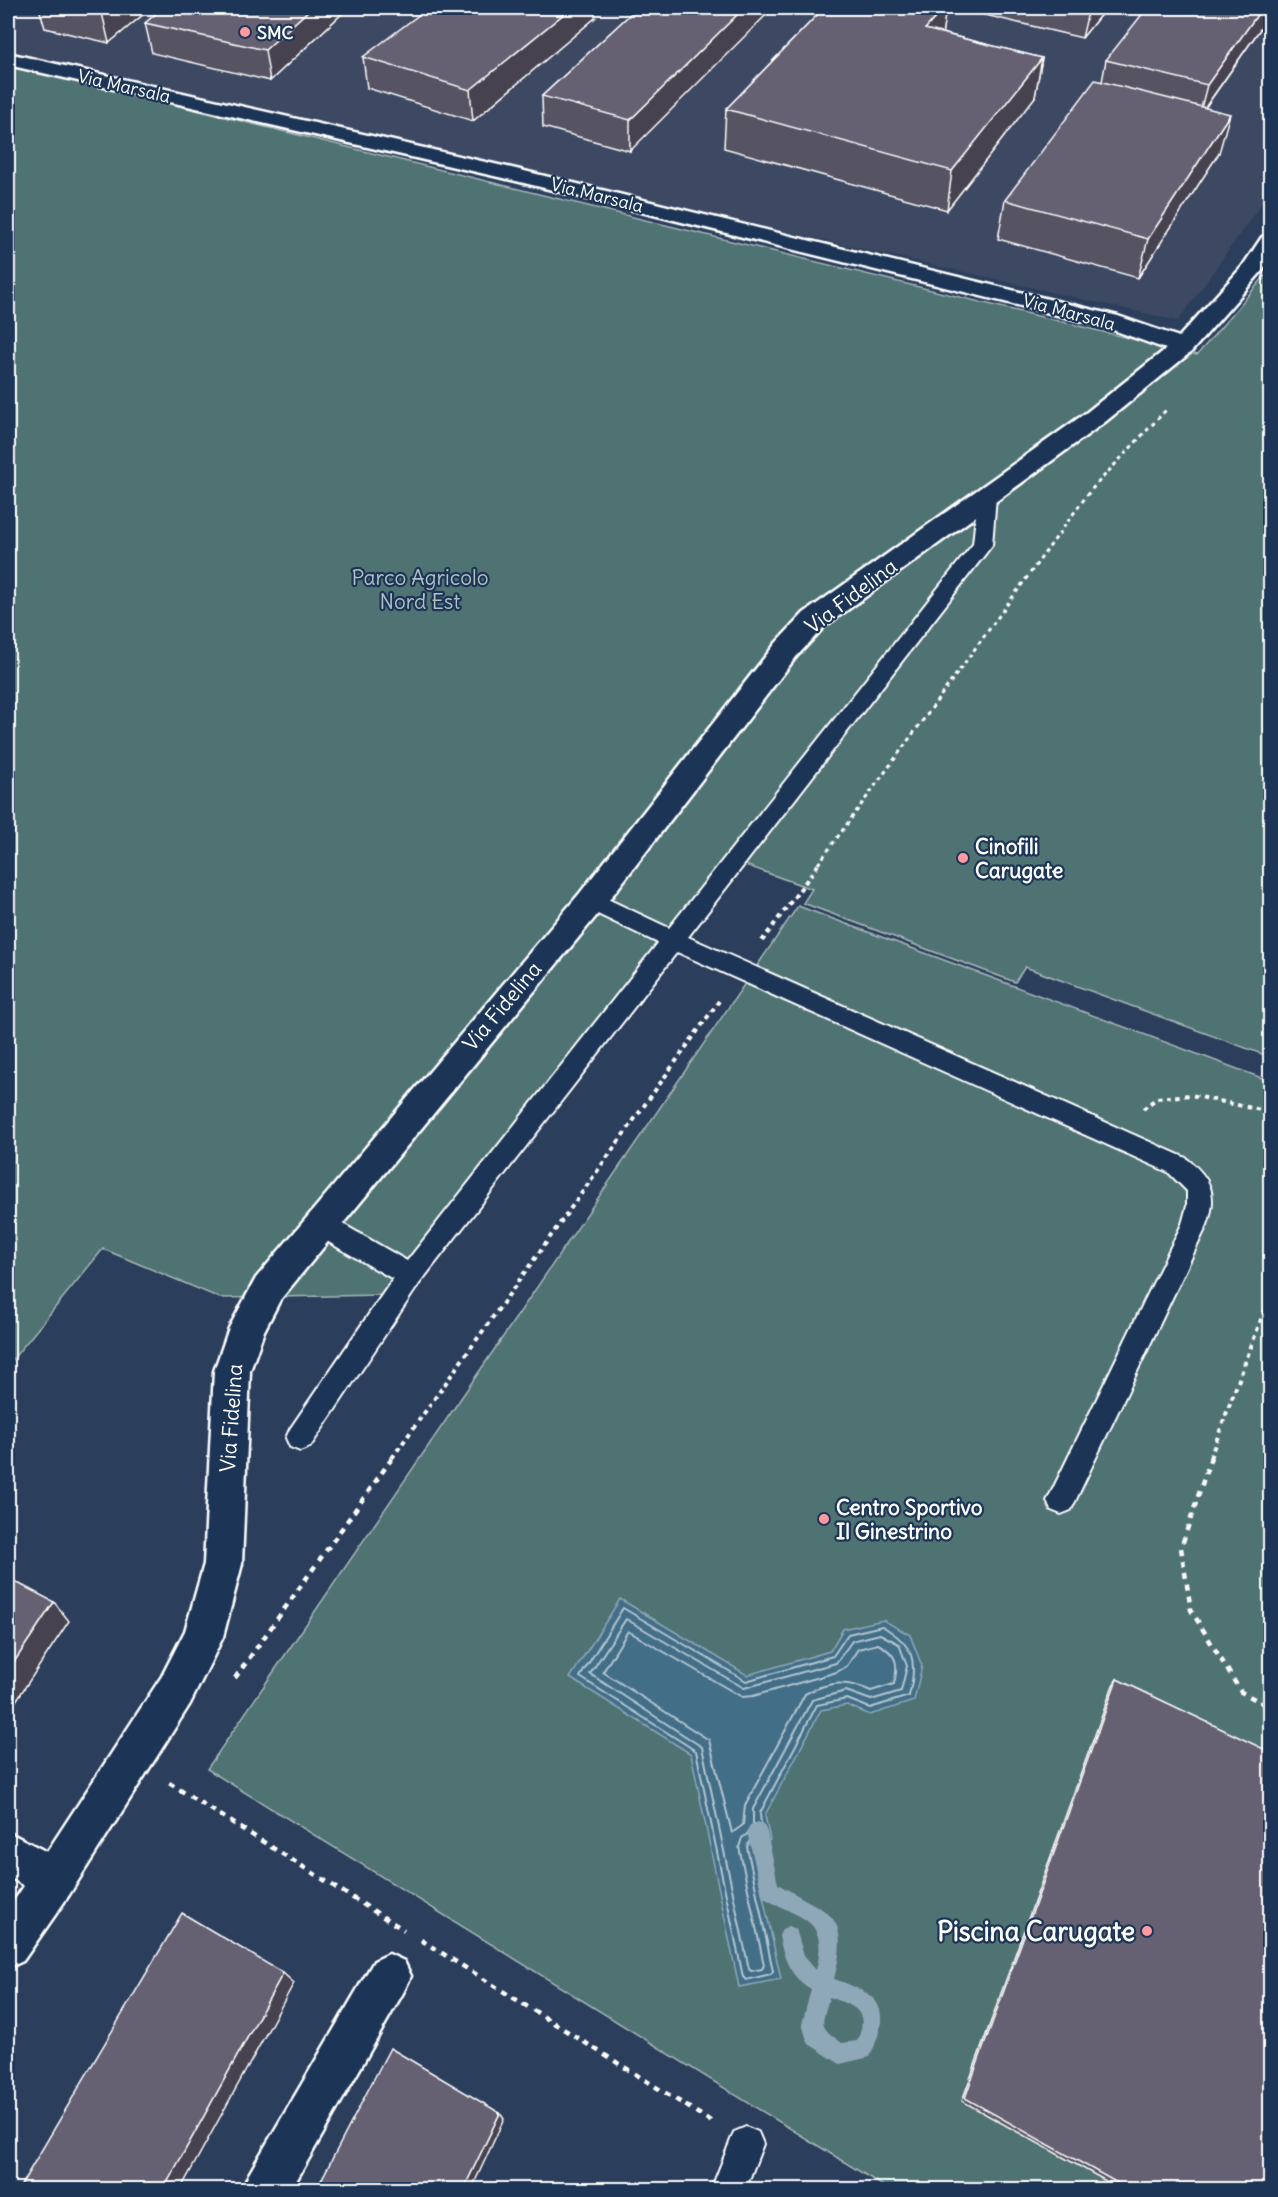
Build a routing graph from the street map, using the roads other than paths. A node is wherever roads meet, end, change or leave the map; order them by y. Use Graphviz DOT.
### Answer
graph roads {
  1 [pos="8,59"];
  2 [pos="1270,242"];
  3 [pos="1183,348"];
  4 [pos="987,496"];
  5 [pos="591,901"];
  6 [pos="674,939"];
  7 [pos="320,1224"];
  8 [pos="410,1276"];
  9 [pos="300,1438"];
  10 [pos="1060,1501"];
  11 [pos="8,1853"];
  12 [pos="54,1880"];
  13 [pos="8,1946"];
  14 [pos="388,1976"];
  15 [pos="746,2144"];
  16 [pos="265,2190"];
  17 [pos="728,2190"];
  1 -- 3 [label="street, Via Marsala"];
  2 -- 3 [label="street, Via Fidelina"];
  3 -- 4 [label="street, Via Fidelina"];
  4 -- 5 [label="street, Via Fidelina"];
  4 -- 6 [label="lane"];
  5 -- 6 [label="lane"];
  5 -- 7 [label="street, Via Fidelina"];
  6 -- 8 [label="lane"];
  6 -- 10 [label="lane"];
  7 -- 8 [label="lane"];
  7 -- 12 [label="street, Via Fidelina"];
  8 -- 9 [label="lane"];
  11 -- 12 [label="street"];
  12 -- 13 [label="street, Via Fidelina"];
  14 -- 16 [label="street"];
  15 -- 17 [label="lane"];
}
